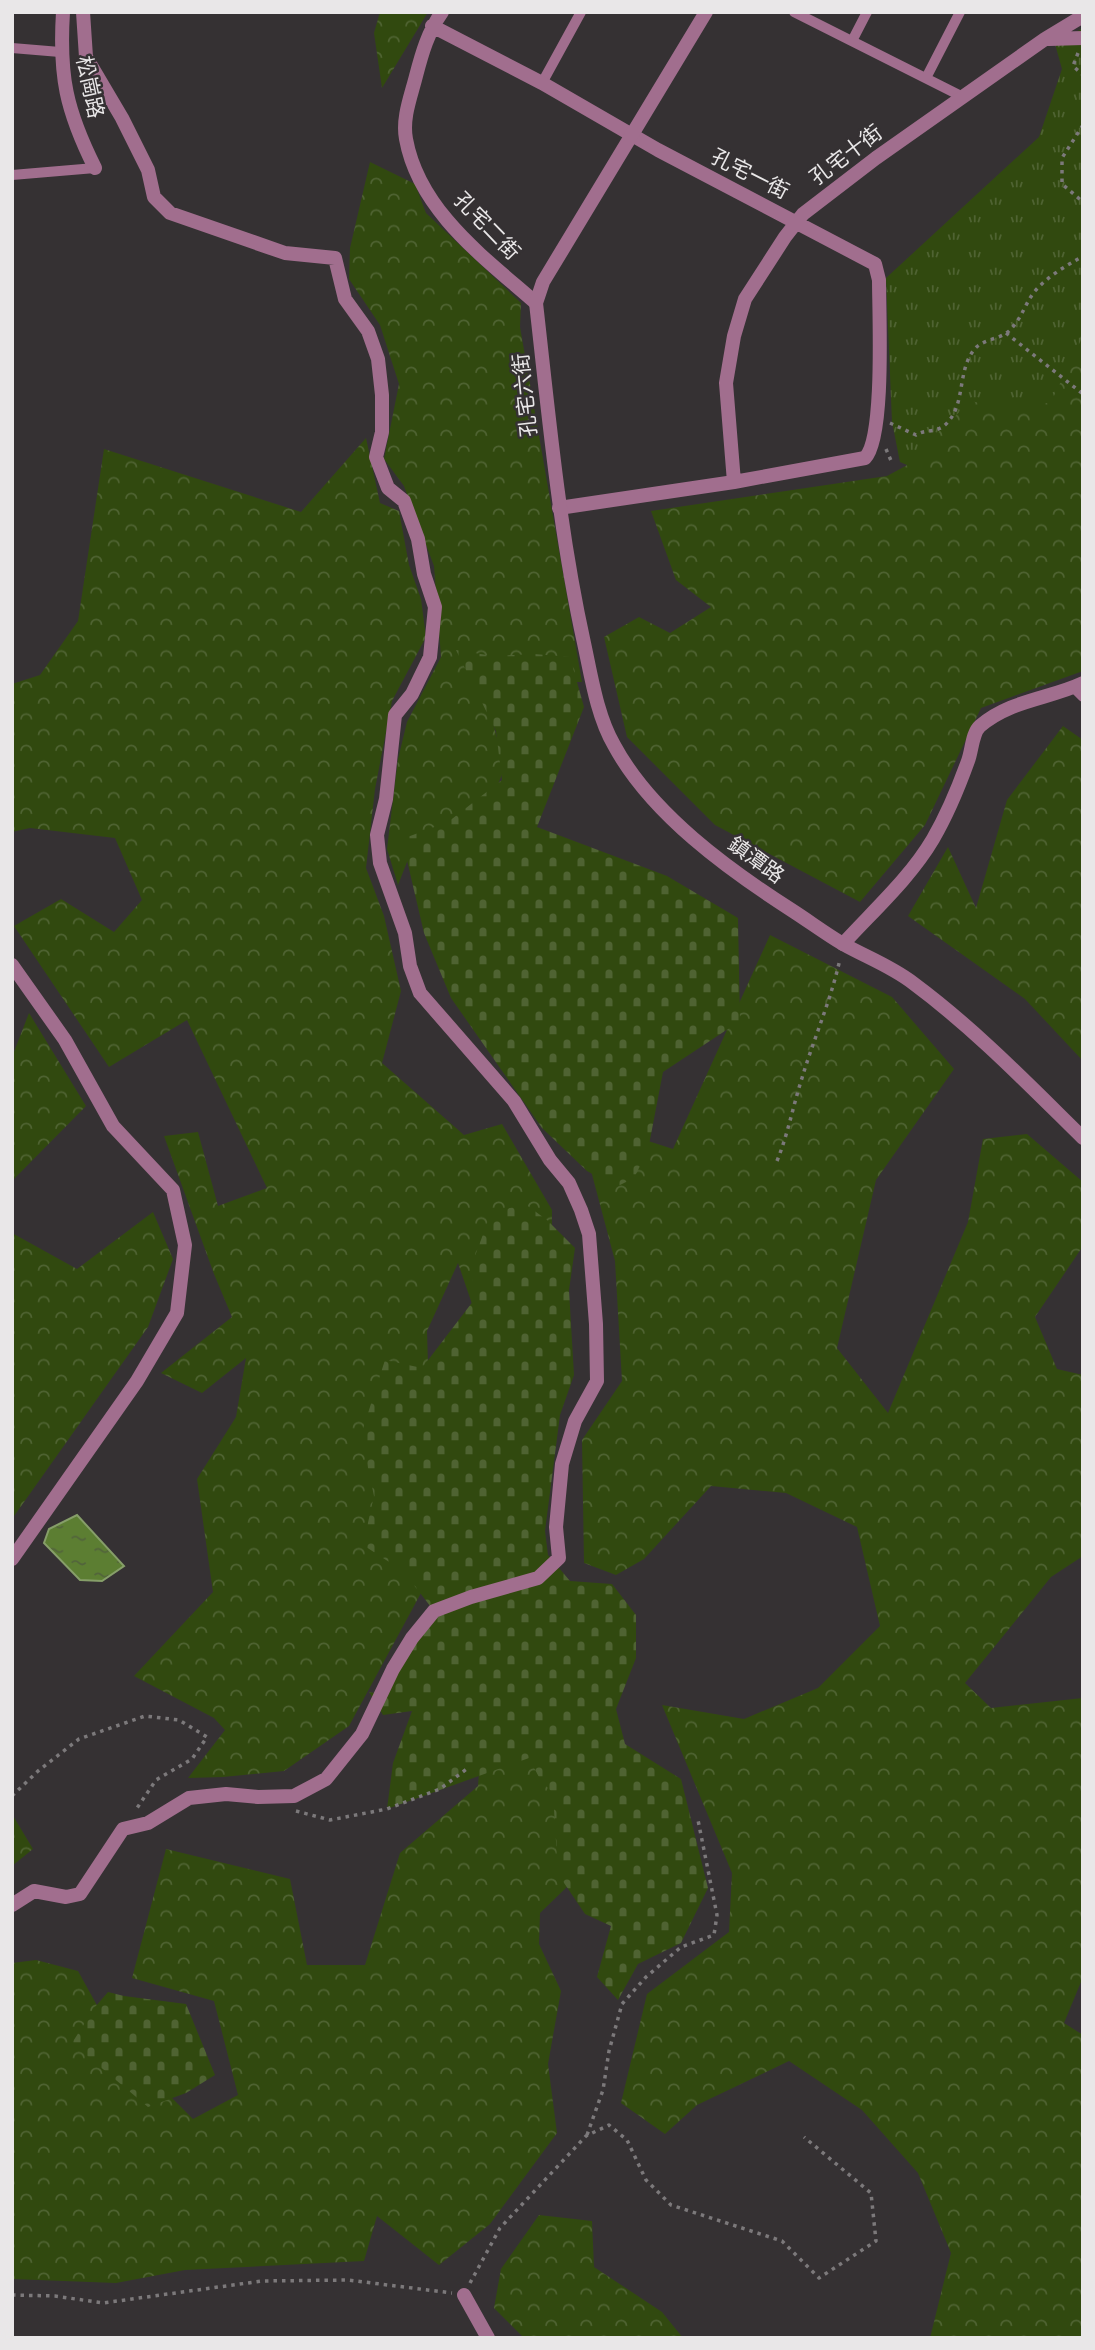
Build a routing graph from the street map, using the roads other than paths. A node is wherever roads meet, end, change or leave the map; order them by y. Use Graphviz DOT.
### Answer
graph roads {
  1 [pos="63,12"];
  2 [pos="83,12"];
  3 [pos="442,12"];
  4 [pos="581,12"];
  5 [pos="706,12"];
  6 [pos="794,12"];
  7 [pos="867,12"];
  8 [pos="960,12"];
  9 [pos="1083,16"];
  10 [pos="432,26"];
  11 [pos="1045,39"];
  12 [pos="1083,39"];
  13 [pos="852,41"];
  14 [pos="12,48"];
  15 [pos="60,52"];
  16 [pos="926,78"];
  17 [pos="542,83"];
  18 [pos="963,97"];
  19 [pos="632,135"];
  20 [pos="95,168"];
  21 [pos="12,175"];
  22 [pos="797,221"];
  23 [pos="536,303"];
  24 [pos="734,482"];
  25 [pos="559,508"];
  26 [pos="1080,689"];
  27 [pos="843,944"];
  28 [pos="12,965"];
  29 [pos="1083,1138"];
  30 [pos="12,1559"];
  31 [pos="12,1905"];
  32 [pos="464,2295"];
  33 [pos="488,2338"];
  1 -- 15 [label="street, 松崗路"];
  2 -- 31 [label="street"];
  3 -- 10 [label="street, 孔宅二街"];
  4 -- 17 [label="lane"];
  5 -- 19 [label="street, 孔宅六街"];
  6 -- 13 [label="lane"];
  7 -- 13 [label="lane"];
  8 -- 16 [label="lane"];
  9 -- 11 [label="street, 孔宅十街"];
  10 -- 17 [label="street, 孔宅一街"];
  10 -- 23 [label="street, 孔宅二街"];
  11 -- 12 [label="street"];
  11 -- 18 [label="street, 孔宅十街"];
  13 -- 16 [label="lane"];
  14 -- 15 [label="lane"];
  15 -- 20 [label="street, 松崗路"];
  16 -- 18 [label="lane"];
  17 -- 19 [label="street, 孔宅一街"];
  18 -- 22 [label="street, 孔宅十街"];
  19 -- 22 [label="street, 孔宅一街"];
  19 -- 23 [label="street, 孔宅六街"];
  20 -- 21 [label="lane"];
  22 -- 24 [label="street, 孔宅十街"];
  22 -- 24 [label="street, 孔宅一街"];
  23 -- 25 [label="street, 孔宅六街"];
  24 -- 25 [label="street"];
  25 -- 27 [label="street, 鎮潭路"];
  26 -- 27 [label="street"];
  27 -- 29 [label="street, 鎮潭路"];
  28 -- 30 [label="street"];
  32 -- 33 [label="street"];
}
